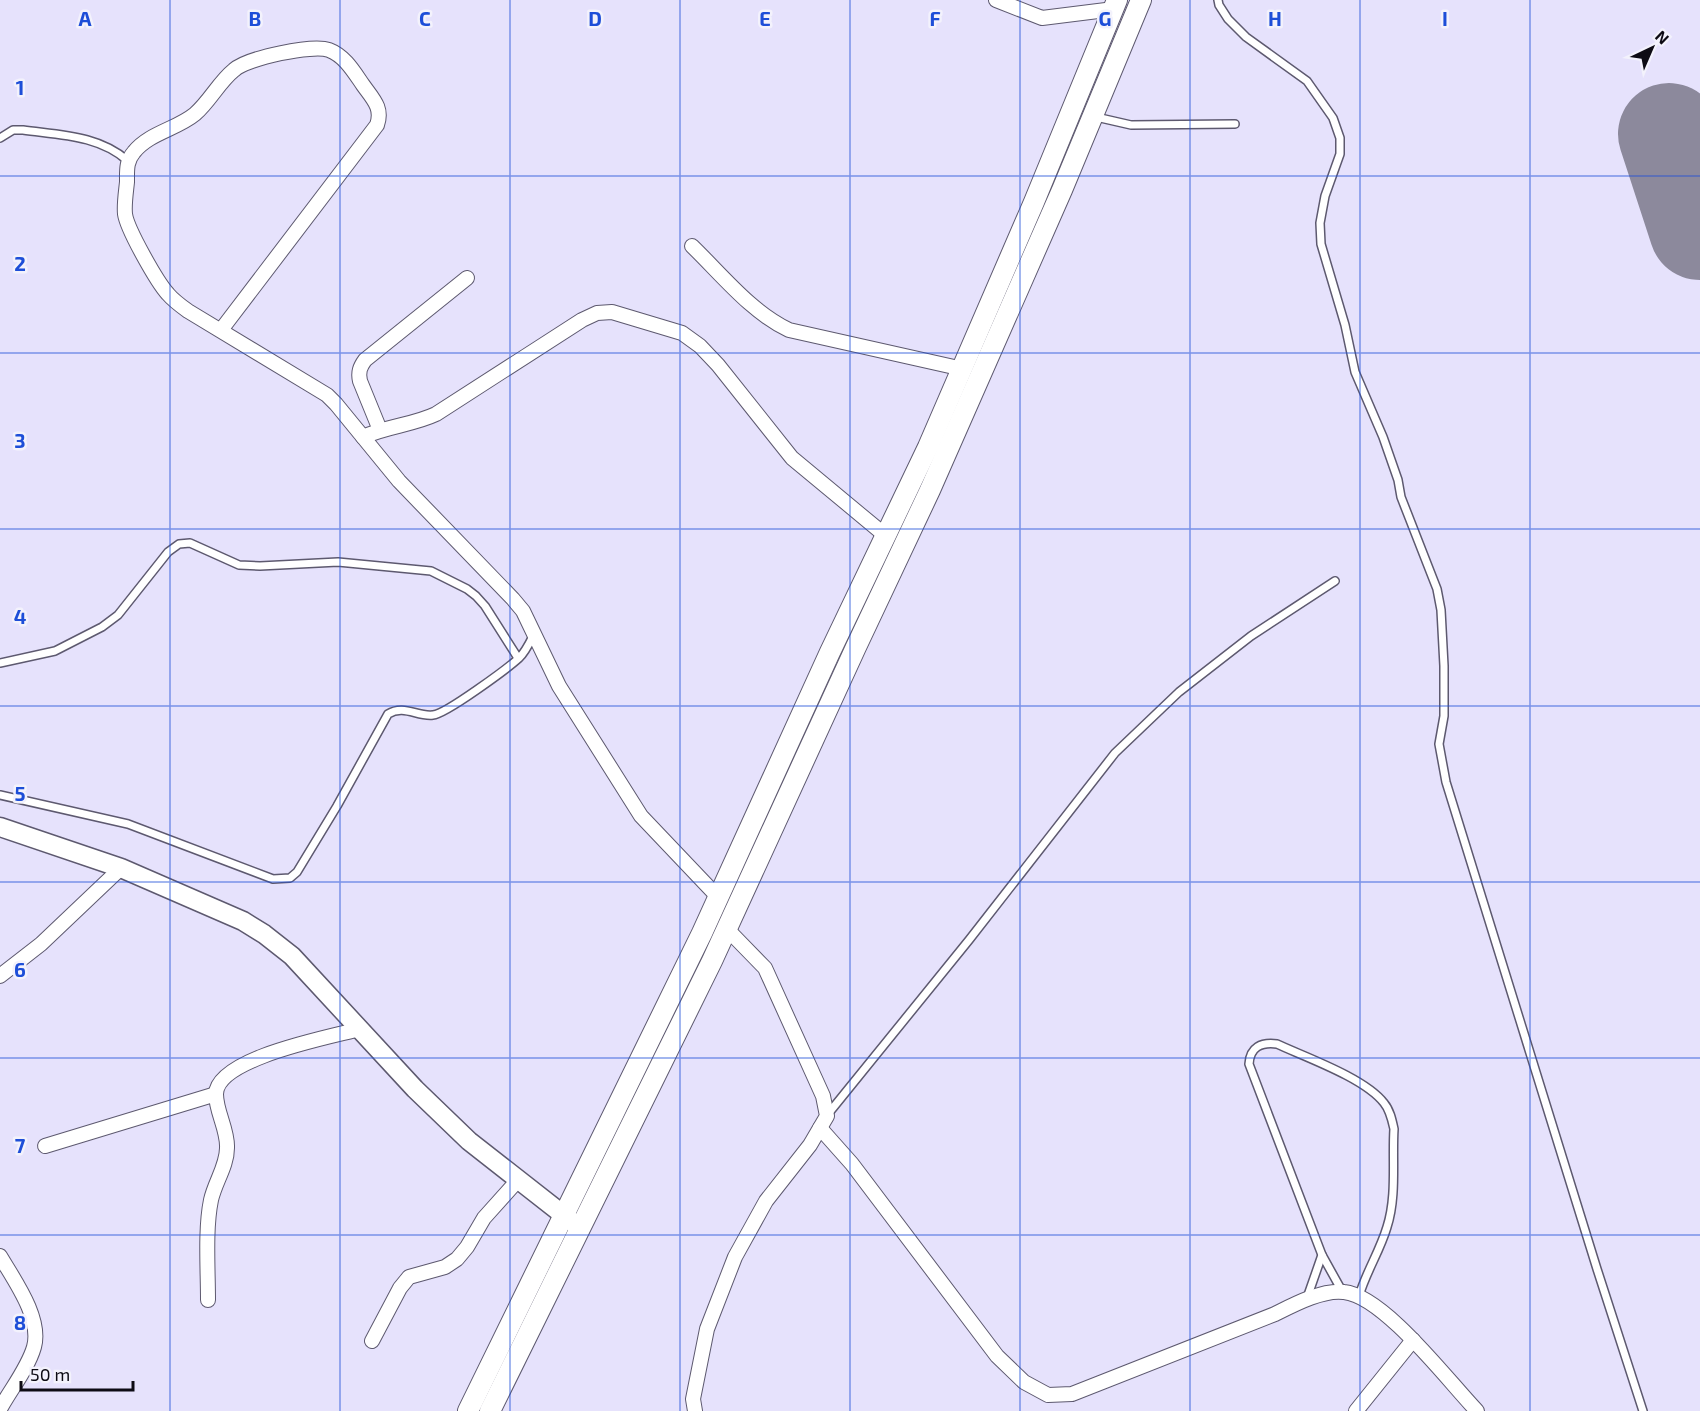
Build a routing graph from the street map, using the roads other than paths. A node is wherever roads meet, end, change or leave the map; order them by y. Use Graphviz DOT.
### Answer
graph roads {
  1 [pos="996,0"];
  2 [pos="1141,0"];
  3 [pos="1218,0"];
  4 [pos="1114,10"];
  5 [pos="1093,117"];
  6 [pos="1235,124"];
  7 [pos="0,138"];
  8 [pos="128,161"];
  9 [pos="692,246"];
  10 [pos="467,278"];
  11 [pos="221,330"];
  12 [pos="963,369"];
  13 [pos="380,430"];
  14 [pos="363,437"];
  15 [pos="886,536"];
  16 [pos="1335,581"];
  17 [pos="534,634"];
  18 [pos="518,658"];
  19 [pos="0,663"];
  20 [pos="0,795"];
  21 [pos="0,828"];
  22 [pos="121,868"];
  23 [pos="718,897"];
  24 [pos="727,929"];
  25 [pos="0,976"];
  26 [pos="360,1029"];
  27 [pos="216,1094"];
  28 [pos="823,1122"];
  29 [pos="45,1146"];
  30 [pos="518,1180"];
  31 [pos="563,1216"];
  32 [pos="581,1228"];
  33 [pos="1322,1255"];
  34 [pos="0,1256"];
  35 [pos="1342,1291"];
  36 [pos="1359,1296"];
  37 [pos="1307,1298"];
  38 [pos="208,1300"];
  39 [pos="1413,1340"];
  40 [pos="372,1341"];
  41 [pos="0,1409"];
  42 [pos="468,1411"];
  43 [pos="490,1411"];
  44 [pos="695,1411"];
  45 [pos="1356,1411"];
  46 [pos="1477,1411"];
  47 [pos="1643,1411"];
  1 -- 4 [label="street"];
  2 -- 5 [label="main road"];
  3 -- 47 [label="lane"];
  4 -- 12 [label="main road"];
  5 -- 6 [label="lane"];
  5 -- 24 [label="main road"];
  7 -- 8 [label="lane"];
  8 -- 11 [label="street"];
  8 -- 11 [label="street"];
  9 -- 12 [label="street"];
  10 -- 13 [label="street"];
  11 -- 14 [label="street"];
  12 -- 15 [label="main road"];
  13 -- 14 [label="street"];
  13 -- 15 [label="street"];
  14 -- 17 [label="street"];
  15 -- 23 [label="main road"];
  16 -- 28 [label="lane"];
  17 -- 18 [label="lane"];
  17 -- 23 [label="street"];
  18 -- 19 [label="lane"];
  18 -- 20 [label="lane"];
  21 -- 22 [label="main road"];
  22 -- 25 [label="street"];
  22 -- 26 [label="main road"];
  23 -- 31 [label="main road"];
  24 -- 28 [label="street"];
  24 -- 32 [label="main road"];
  26 -- 27 [label="street"];
  26 -- 30 [label="main road"];
  27 -- 29 [label="street"];
  27 -- 38 [label="street"];
  28 -- 37 [label="street"];
  28 -- 44 [label="street"];
  30 -- 31 [label="main road"];
  30 -- 40 [label="street"];
  31 -- 32 [label="main road"];
  31 -- 42 [label="main road"];
  32 -- 43 [label="main road"];
  33 -- 35 [label="lane"];
  33 -- 36 [label="lane"];
  33 -- 37 [label="lane"];
  34 -- 41 [label="street"];
  35 -- 36 [label="street"];
  35 -- 37 [label="street"];
  36 -- 39 [label="street"];
  39 -- 45 [label="street"];
  39 -- 46 [label="street"];
}
